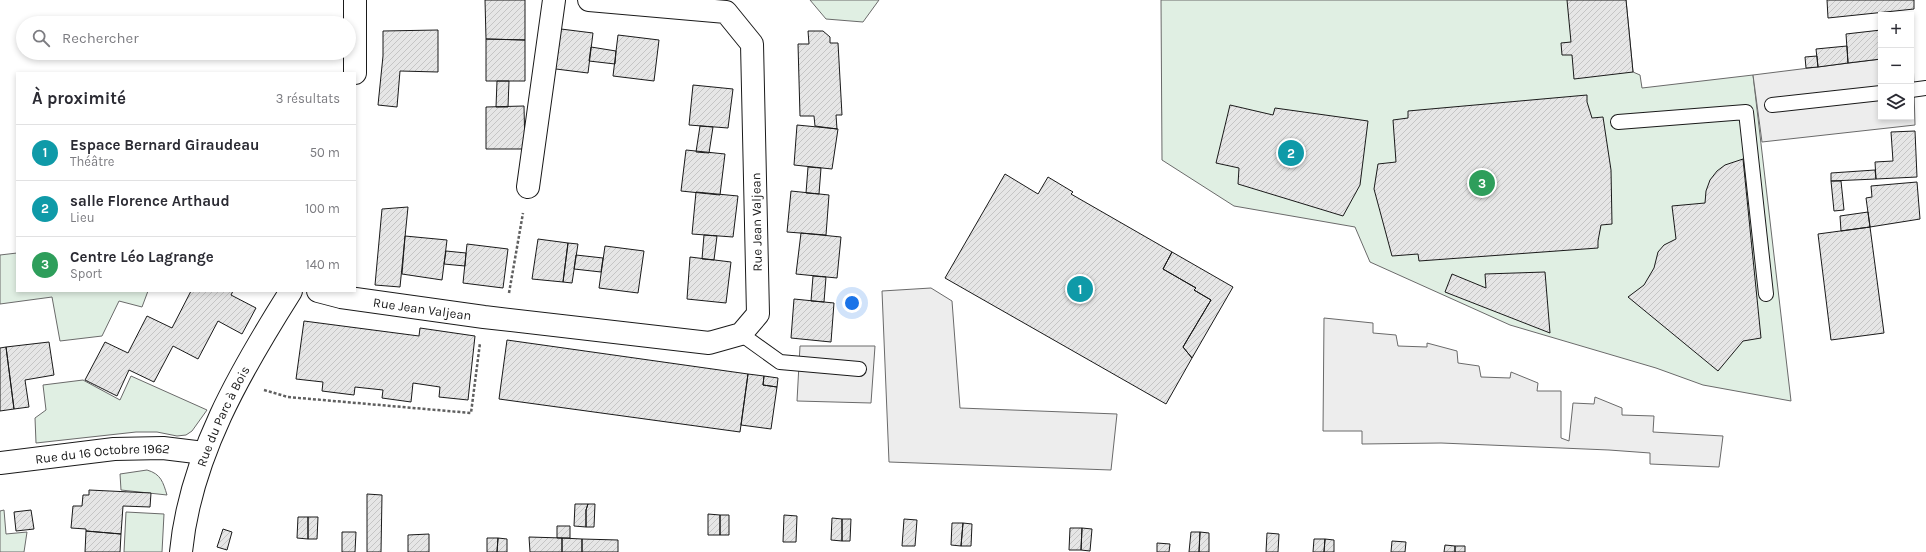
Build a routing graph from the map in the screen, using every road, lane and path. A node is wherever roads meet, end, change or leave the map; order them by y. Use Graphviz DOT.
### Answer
graph roads {
  1 [pos="355,0"];
  2 [pos="554,0"];
  3 [pos="589,0"];
  4 [pos="355,16"];
  5 [pos="355,60"];
  6 [pos="355,72"];
  7 [pos="1926,88"];
  8 [pos="1914,90"];
  9 [pos="1878,93"];
  10 [pos="1772,105"];
  11 [pos="1618,122"];
  12 [pos="528,187"];
  13 [pos="290,292"];
  14 [pos="322,292"];
  15 [pos="1766,294"];
  16 [pos="494,318"];
  17 [pos="741,334"];
  18 [pos="859,369"];
  19 [pos="238,382"];
  20 [pos="204,453"];
  21 [pos="0,463"];
  22 [pos="181,552"];
  1 -- 4 [label="street"];
  2 -- 12 [label="street"];
  3 -- 17 [label="street, Rue Jean Valjean"];
  5 -- 6 [label="street"];
  7 -- 8 [label="lane"];
  9 -- 10 [label="lane"];
  11 -- 15 [label="lane"];
  12 -- 16 [label="path"];
  13 -- 19 [label="street, Rue du Parc à Bois"];
  14 -- 16 [label="street, Rue Jean Valjean"];
  16 -- 17 [label="street, Rue Jean Valjean"];
  16 -- 19 [label="path"];
  17 -- 18 [label="lane"];
  19 -- 20 [label="street, Rue du Parc à Bois"];
  20 -- 21 [label="street, Rue du 16 Octobre 1962"];
  20 -- 22 [label="street, Rue du Parc à Bois"];
}
